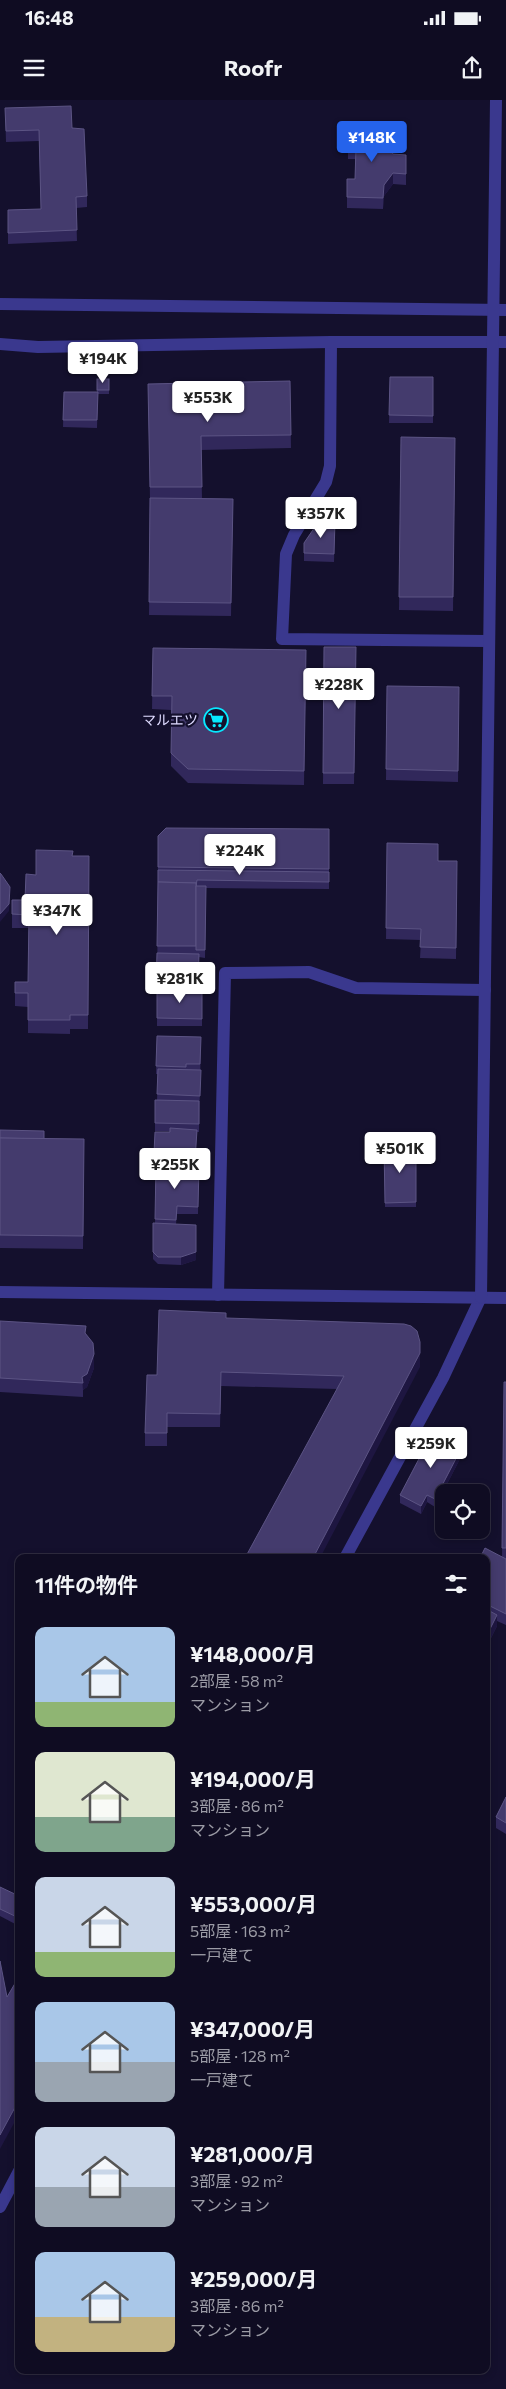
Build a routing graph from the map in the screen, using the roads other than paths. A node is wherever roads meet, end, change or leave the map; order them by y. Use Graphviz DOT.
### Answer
graph roads {
  1 [pos="496,100"];
  2 [pos="0,304"];
  3 [pos="500,310"];
  4 [pos="331,342"];
  5 [pos="492,342"];
  6 [pos="506,342"];
  7 [pos="0,344"];
  8 [pos="488,641"];
  9 [pos="485,990"];
  10 [pos="0,1292"];
  11 [pos="218,1295"];
  12 [pos="482,1298"];
  13 [pos="506,1298"];
  14 [pos="347,1554"];
  15 [pos="15,2178"];
  16 [pos="0,2206"];
  1 -- 3 [label="street"];
  2 -- 3 [label="street"];
  3 -- 5 [label="street"];
  4 -- 5 [label="street"];
  4 -- 7 [label="street"];
  4 -- 8 [label="street"];
  5 -- 6 [label="street"];
  5 -- 8 [label="street"];
  8 -- 9 [label="street"];
  9 -- 11 [label="street"];
  9 -- 12 [label="street"];
  10 -- 11 [label="street"];
  11 -- 12 [label="street"];
  12 -- 13 [label="street"];
  12 -- 14 [label="street"];
  15 -- 16 [label="street"];
}
